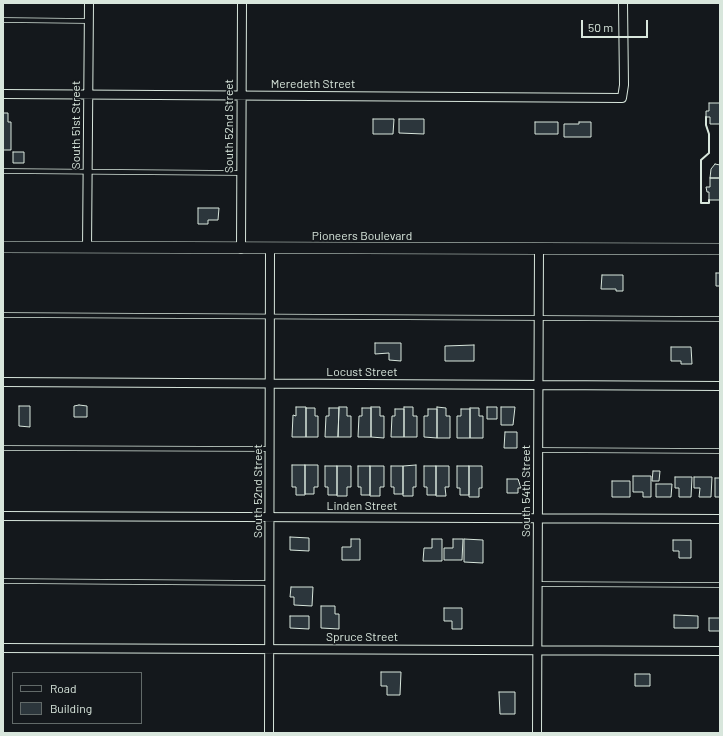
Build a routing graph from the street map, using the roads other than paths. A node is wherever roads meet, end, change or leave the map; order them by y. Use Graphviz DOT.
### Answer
graph roads {
  1 [pos="89,3"];
  2 [pos="242,3"];
  3 [pos="623,3"];
  4 [pos="3,20"];
  5 [pos="89,21"];
  6 [pos="3,94"];
  7 [pos="88,95"];
  8 [pos="242,96"];
  9 [pos="3,171"];
  10 [pos="88,171"];
  11 [pos="241,173"];
  12 [pos="3,247"];
  13 [pos="87,248"];
  14 [pos="539,248"];
  15 [pos="241,249"];
  16 [pos="270,249"];
  17 [pos="720,249"];
  18 [pos="3,315"];
  19 [pos="270,317"];
  20 [pos="539,318"];
  21 [pos="720,319"];
  22 [pos="3,382"];
  23 [pos="270,384"];
  24 [pos="539,385"];
  25 [pos="720,386"];
  26 [pos="3,448"];
  27 [pos="270,449"];
  28 [pos="538,450"];
  29 [pos="720,451"];
  30 [pos="3,516"];
  31 [pos="270,517"];
  32 [pos="538,519"];
  33 [pos="720,519"];
  34 [pos="3,581"];
  35 [pos="270,583"];
  36 [pos="538,584"];
  37 [pos="720,585"];
  38 [pos="3,648"];
  39 [pos="270,649"];
  40 [pos="537,650"];
  41 [pos="720,651"];
  42 [pos="269,733"];
  43 [pos="537,733"];
  1 -- 5 [label="street, South 51st Street"];
  2 -- 8 [label="street, South 52nd Street"];
  3 -- 8 [label="street, Meredeth Street"];
  4 -- 5 [label="lane"];
  5 -- 7 [label="street, South 51st Street"];
  6 -- 7 [label="street, Meredeth Street"];
  7 -- 8 [label="street, Meredeth Street"];
  7 -- 10 [label="street, South 51st Street"];
  8 -- 11 [label="street, South 52nd Street"];
  9 -- 10 [label="lane"];
  10 -- 11 [label="lane"];
  10 -- 13 [label="street, South 51st Street"];
  11 -- 15 [label="street, South 52nd Street"];
  12 -- 13 [label="main road, Pioneers Boulevard"];
  13 -- 15 [label="main road, Pioneers Boulevard"];
  14 -- 16 [label="main road, Pioneers Boulevard"];
  14 -- 17 [label="main road, Pioneers Boulevard"];
  14 -- 20 [label="street, South 54th Street"];
  15 -- 16 [label="main road, Pioneers Boulevard"];
  16 -- 19 [label="street, South 52nd Street"];
  18 -- 19 [label="lane"];
  19 -- 20 [label="lane"];
  19 -- 23 [label="street, South 52nd Street"];
  20 -- 21 [label="lane"];
  20 -- 24 [label="street, South 54th Street"];
  22 -- 23 [label="street, Locust Street"];
  23 -- 24 [label="street, Locust Street"];
  23 -- 27 [label="street, South 52nd Street"];
  24 -- 25 [label="street, Locust Street"];
  24 -- 28 [label="street, South 54th Street"];
  26 -- 27 [label="lane"];
  27 -- 31 [label="street, South 52nd Street"];
  28 -- 29 [label="lane"];
  28 -- 32 [label="street, South 54th Street"];
  30 -- 31 [label="street, Linden Street"];
  31 -- 32 [label="street, Linden Street"];
  31 -- 35 [label="street, South 52nd Street"];
  32 -- 33 [label="street, Linden Street"];
  32 -- 36 [label="street, South 54th Street"];
  34 -- 35 [label="lane"];
  35 -- 39 [label="street, South 52nd Street"];
  36 -- 37 [label="lane"];
  36 -- 40 [label="street, South 54th Street"];
  38 -- 39 [label="street, Spruce Street"];
  39 -- 40 [label="street, Spruce Street"];
  39 -- 42 [label="street, South 52nd Street"];
  40 -- 41 [label="street, Spruce Street"];
  40 -- 43 [label="street, South 54th Street"];
}
